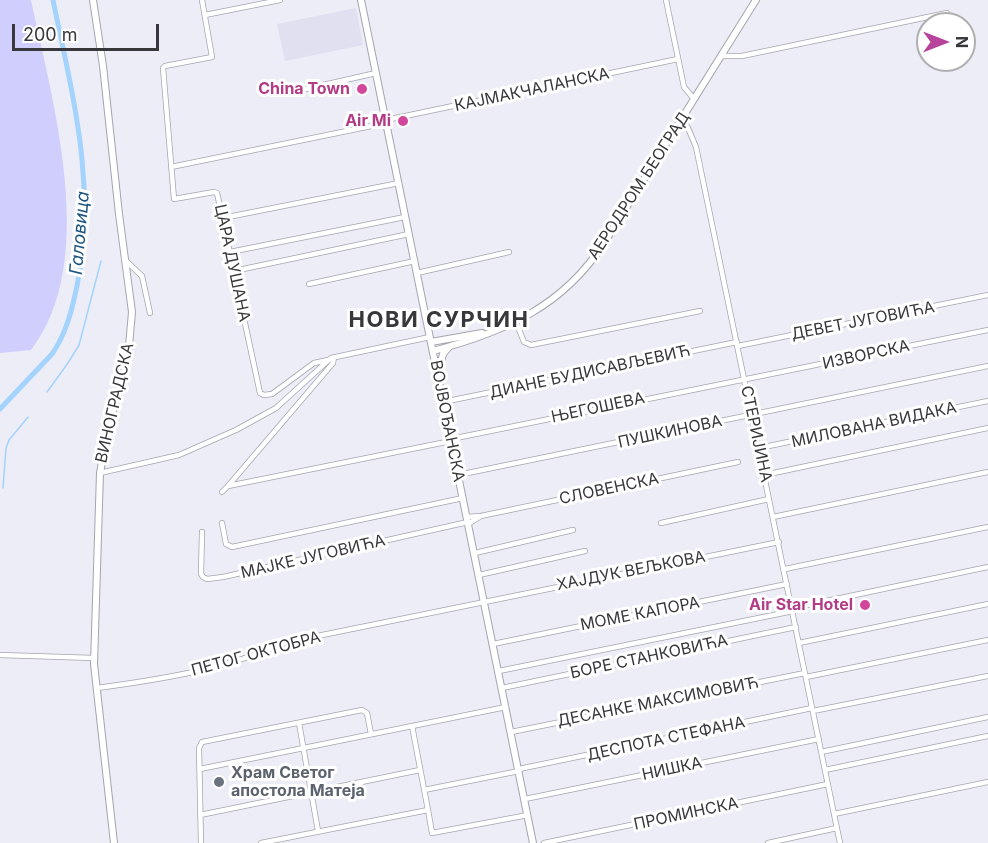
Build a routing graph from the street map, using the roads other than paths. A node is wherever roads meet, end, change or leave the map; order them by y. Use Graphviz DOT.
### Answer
graph roads {
  1 [pos="93,0"];
  2 [pos="202,0"];
  3 [pos="280,0"];
  4 [pos="361,0"];
  5 [pos="666,0"];
  6 [pos="756,0"];
  7 [pos="206,15"];
  8 [pos="916,20"];
  9 [pos="721,56"];
  10 [pos="678,59"];
  11 [pos="376,73"];
  12 [pos="284,94"];
  13 [pos="694,99"];
  14 [pos="681,120"];
  15 [pos="386,122"];
  16 [pos="171,167"];
  17 [pos="399,183"];
  18 [pos="405,217"];
  19 [pos="223,218"];
  20 [pos="409,234"];
  21 [pos="230,252"];
  22 [pos="509,252"];
  23 [pos="124,259"];
  24 [pos="415,261"];
  25 [pos="234,271"];
  26 [pos="417,273"];
  27 [pos="309,284"];
  28 [pos="988,295"];
  29 [pos="700,311"];
  30 [pos="150,313"];
  31 [pos="516,322"];
  32 [pos="988,330"];
  33 [pos="486,333"];
  34 [pos="431,340"];
  35 [pos="737,344"];
  36 [pos="450,346"];
  37 [pos="433,351"];
  38 [pos="334,357"];
  39 [pos="328,360"];
  40 [pos="988,366"];
  41 [pos="438,374"];
  42 [pos="745,379"];
  43 [pos="988,401"];
  44 [pos="444,402"];
  45 [pos="752,415"];
  46 [pos="988,428"];
  47 [pos="451,440"];
  48 [pos="759,448"];
  49 [pos="738,462"];
  50 [pos="988,472"];
  51 [pos="100,473"];
  52 [pos="458,475"];
  53 [pos="764,475"];
  54 [pos="228,486"];
  55 [pos="222,492"];
  56 [pos="463,498"];
  57 [pos="770,500"];
  58 [pos="773,517"];
  59 [pos="468,521"];
  60 [pos="222,523"];
  61 [pos="661,523"];
  62 [pos="988,527"];
  63 [pos="573,530"];
  64 [pos="202,532"];
  65 [pos="778,542"];
  66 [pos="585,551"];
  67 [pos="474,553"];
  68 [pos="988,567"];
  69 [pos="784,569"];
  70 [pos="479,575"];
  71 [pos="788,584"];
  72 [pos="484,602"];
  73 [pos="988,604"];
  74 [pos="793,609"];
  75 [pos="796,627"];
  76 [pos="988,640"];
  77 [pos="800,643"];
  78 [pos="493,644"];
  79 [pos="0,655"];
  80 [pos="94,658"];
  81 [pos="499,671"];
  82 [pos="805,675"];
  83 [pos="988,676"];
  84 [pos="97,688"];
  85 [pos="502,688"];
  86 [pos="506,707"];
  87 [pos="812,710"];
  88 [pos="988,717"];
  89 [pos="299,723"];
  90 [pos="412,726"];
  91 [pos="511,732"];
  92 [pos="371,734"];
  93 [pos="988,736"];
  94 [pos="819,739"];
  95 [pos="304,749"];
  96 [pos="821,752"];
  97 [pos="200,769"];
  98 [pos="420,770"];
  99 [pos="519,770"];
  100 [pos="825,770"];
  101 [pos="988,782"];
  102 [pos="828,784"];
  103 [pos="424,790"];
  104 [pos="312,793"];
  105 [pos="525,799"];
  106 [pos="428,810"];
  107 [pos="200,814"];
  108 [pos="528,814"];
  109 [pos="834,814"];
  110 [pos="837,828"];
  111 [pos="318,831"];
  112 [pos="114,843"];
  113 [pos="201,843"];
  114 [pos="261,843"];
  115 [pos="533,843"];
  116 [pos="544,843"];
  117 [pos="768,843"];
  118 [pos="840,843"];
  1 -- 23 [label="street, ВИНОГРАДСКА"];
  2 -- 7 [label="street, ЦАРА ДУШАНА"];
  3 -- 7 [label="street"];
  4 -- 11 [label="street, ВОЈВОЂАНСКА"];
  5 -- 10 [label="street"];
  6 -- 9 [label="street, АЕРОДРОМ БЕОГРАД"];
  7 -- 16 [label="street, ЦАРА ДУШАНА"];
  8 -- 9 [label="street"];
  9 -- 13 [label="street, АЕРОДРОМ БЕОГРАД"];
  10 -- 13 [label="street"];
  10 -- 15 [label="street, КАЈМАКЧАЛАНСКА"];
  11 -- 12 [label="street"];
  11 -- 15 [label="street, ВОЈВОЂАНСКА"];
  13 -- 14 [label="street, АЕРОДРОМ БЕОГРАД"];
  14 -- 31 [label="street, АЕРОДРОМ БЕОГРАД"];
  14 -- 35 [label="street, СТЕРИЈИНА"];
  15 -- 16 [label="street, КАЈМАКЧАЛАНСКА"];
  15 -- 17 [label="street, ВОЈВОЂАНСКА"];
  16 -- 19 [label="street, ЦАРА ДУШАНА"];
  17 -- 18 [label="street, ВОЈВОЂАНСКА"];
  17 -- 19 [label="street"];
  18 -- 20 [label="street, ВОЈВОЂАНСКА"];
  18 -- 21 [label="street"];
  19 -- 21 [label="street, ЦАРА ДУШАНА"];
  20 -- 24 [label="street, ВОЈВОЂАНСКА"];
  20 -- 25 [label="street"];
  21 -- 25 [label="street, ЦАРА ДУШАНА"];
  22 -- 26 [label="street"];
  23 -- 30 [label="street"];
  23 -- 51 [label="street, ВИНОГРАДСКА"];
  24 -- 26 [label="street, ВОЈВОЂАНСКА"];
  24 -- 27 [label="street"];
  25 -- 39 [label="street, ЦАРА ДУШАНА"];
  26 -- 34 [label="street, ВОЈВОЂАНСКА"];
  28 -- 35 [label="street, ДЕВЕТ ЈУГОВИЋА"];
  29 -- 31 [label="street"];
  31 -- 33 [label="street, АЕРОДРОМ БЕОГРАД"];
  32 -- 42 [label="street, ИЗВОРСКА"];
  33 -- 34 [label="street, АЕРОДРОМ БЕОГРАД"];
  33 -- 36 [label="street, АЕРОДРОМ БЕОГРАД"];
  34 -- 37 [label="street, ВОЈВОЂАНСКА"];
  34 -- 38 [label="street"];
  35 -- 42 [label="street, СТЕРИЈИНА"];
  35 -- 44 [label="street, ДИАНЕ БУДИСАВЉЕВИЋ"];
  36 -- 37 [label="street, АЕРОДРОМ БЕОГРАД"];
  36 -- 41 [label="street"];
  37 -- 41 [label="street, ВОЈВОЂАНСКА"];
  38 -- 39 [label="street"];
  38 -- 54 [label="street"];
  39 -- 51 [label="street"];
  40 -- 45 [label="street, ПУШКИНОВА"];
  41 -- 44 [label="street, ВОЈВОЂАНСКА"];
  42 -- 45 [label="street, СТЕРИЈИНА"];
  42 -- 47 [label="street, ЊЕГОШЕВА"];
  43 -- 48 [label="street, МИЛОВАНА ВИДАКА"];
  44 -- 47 [label="street, ВОЈВОЂАНСКА"];
  45 -- 48 [label="street, СТЕРИЈИНА"];
  45 -- 52 [label="street, ПУШКИНОВА"];
  46 -- 53 [label="street"];
  47 -- 52 [label="street, ВОЈВОЂАНСКА"];
  47 -- 54 [label="street, ЊЕГОШЕВА"];
  48 -- 53 [label="street, СТЕРИЈИНА"];
  49 -- 59 [label="street, СЛОВЕНСКА"];
  50 -- 58 [label="street"];
  51 -- 80 [label="street, ВИНОГРАДСКА"];
  52 -- 56 [label="street, ВОЈВОЂАНСКА"];
  53 -- 57 [label="street, СТЕРИЈИНА"];
  54 -- 55 [label="street"];
  56 -- 59 [label="street, ВОЈВОЂАНСКА"];
  56 -- 60 [label="street"];
  57 -- 58 [label="street, СТЕРИЈИНА"];
  57 -- 61 [label="street"];
  58 -- 65 [label="street, СТЕРИЈИНА"];
  59 -- 64 [label="street, МАЈКЕ ЈУГОВИЋА"];
  59 -- 67 [label="street, ВОЈВОЂАНСКА"];
  62 -- 69 [label="street"];
  63 -- 67 [label="street"];
  65 -- 69 [label="street, СТЕРИЈИНА"];
  65 -- 72 [label="street, ХАЈДУК ВЕЉКОВА"];
  66 -- 70 [label="street"];
  67 -- 70 [label="street, ВОЈВОЂАНСКА"];
  68 -- 74 [label="street"];
  69 -- 71 [label="street, СТЕРИЈИНА"];
  70 -- 72 [label="street, ВОЈВОЂАНСКА"];
  71 -- 74 [label="street, СТЕРИЈИНА"];
  71 -- 78 [label="street, МОМЕ КАПОРА"];
  72 -- 78 [label="street, ВОЈВОЂАНСКА"];
  72 -- 84 [label="street, ПЕТОГ ОКТОБРА"];
  73 -- 77 [label="street"];
  74 -- 75 [label="street, СТЕРИЈИНА"];
  74 -- 81 [label="street"];
  75 -- 77 [label="street, СТЕРИЈИНА"];
  75 -- 85 [label="street, БОРЕ СТАНКОВИЋА"];
  76 -- 82 [label="street, ДЕСАНКЕ МАКСИМОВИЋ"];
  77 -- 82 [label="street, СТЕРИЈИНА"];
  78 -- 81 [label="street, ВОЈВОЂАНСКА"];
  79 -- 80 [label="street"];
  80 -- 84 [label="street, ВИНОГРАДСКА"];
  81 -- 85 [label="street, ВОЈВОЂАНСКА"];
  82 -- 87 [label="street, СТЕРИЈИНА"];
  82 -- 91 [label="street, ДЕСАНКЕ МАКСИМОВИЋ"];
  83 -- 87 [label="street, ДЕСПОТА СТЕФАНА"];
  84 -- 112 [label="street, ВИНОГРАДСКА"];
  85 -- 86 [label="street, ВОЈВОЂАНСКА"];
  86 -- 90 [label="street"];
  86 -- 91 [label="street, ВОЈВОЂАНСКА"];
  87 -- 94 [label="street, СТЕРИЈИНА"];
  87 -- 99 [label="street, ДЕСПОТА СТЕФАНА"];
  88 -- 96 [label="street"];
  89 -- 92 [label="street"];
  89 -- 95 [label="street"];
  89 -- 97 [label="street"];
  90 -- 92 [label="street"];
  90 -- 98 [label="street"];
  91 -- 99 [label="street, ВОЈВОЂАНСКА"];
  92 -- 95 [label="street"];
  93 -- 100 [label="street"];
  94 -- 96 [label="street, СТЕРИЈИНА"];
  94 -- 105 [label="street, НИШКА"];
  95 -- 97 [label="street"];
  95 -- 104 [label="street"];
  96 -- 100 [label="street, СТЕРИЈИНА"];
  97 -- 107 [label="street"];
  98 -- 103 [label="street"];
  98 -- 104 [label="street"];
  99 -- 103 [label="street, ДЕСПОТА СТЕФАНА"];
  99 -- 105 [label="street, ВОЈВОЂАНСКА"];
  100 -- 102 [label="street, СТЕРИЈИНА"];
  101 -- 109 [label="street"];
  102 -- 109 [label="street, СТЕРИЈИНА"];
  102 -- 116 [label="street, ПРОМИНСКА"];
  103 -- 106 [label="street"];
  104 -- 107 [label="street"];
  104 -- 111 [label="street"];
  105 -- 108 [label="street, ВОЈВОЂАНСКА"];
  106 -- 108 [label="street"];
  106 -- 111 [label="street"];
  107 -- 113 [label="street"];
  108 -- 115 [label="street, ВОЈВОЂАНСКА"];
  109 -- 110 [label="street, СТЕРИЈИНА"];
  110 -- 117 [label="street"];
  110 -- 118 [label="street, СТЕРИЈИНА"];
  111 -- 114 [label="street"];
}
